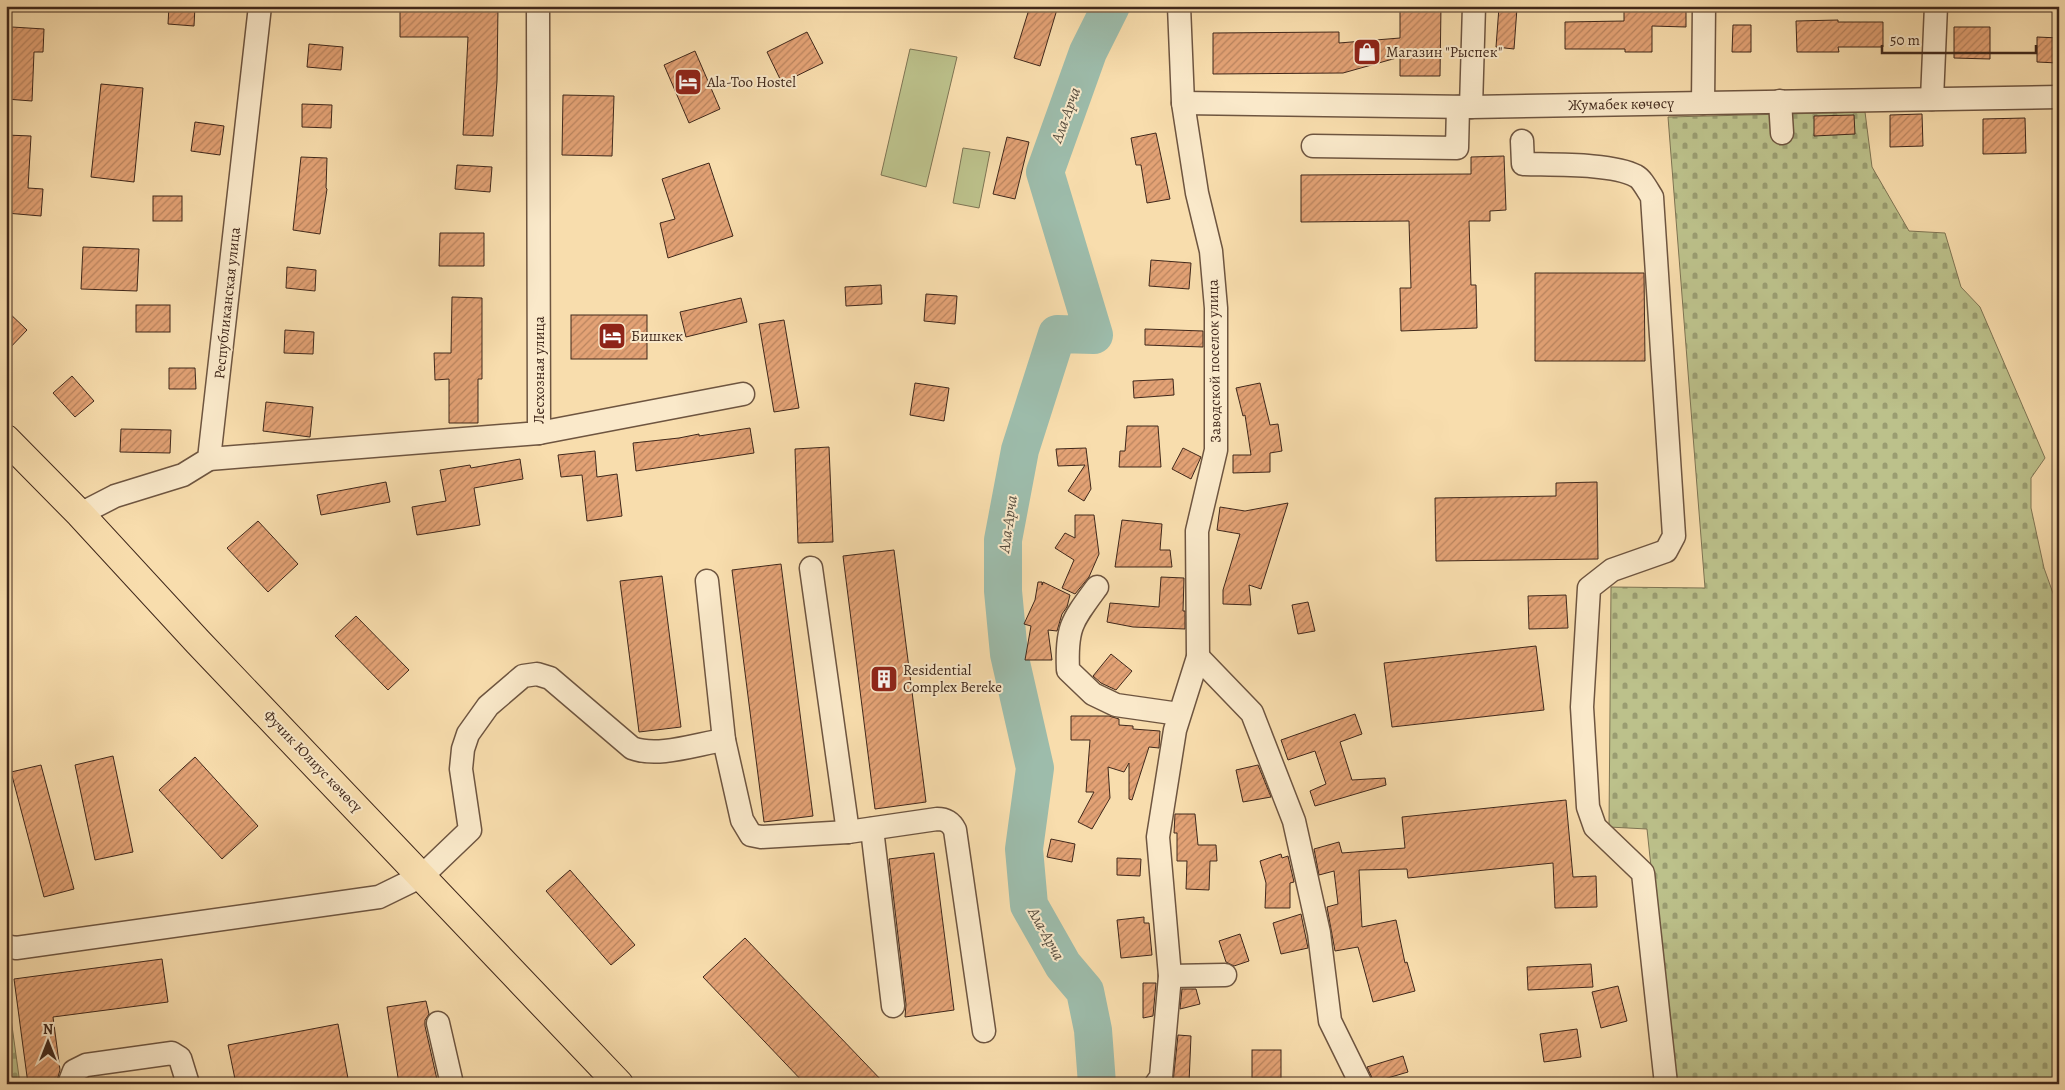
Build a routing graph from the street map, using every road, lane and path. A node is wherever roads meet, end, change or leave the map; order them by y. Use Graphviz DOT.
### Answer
graph roads {
  1 [pos="260,6"];
  2 [pos="538,6"];
  3 [pos="1179,6"];
  4 [pos="1474,6"];
  5 [pos="1704,6"];
  6 [pos="1936,6"];
  7 [pos="2059,96"];
  8 [pos="1932,99"];
  9 [pos="1780,102"];
  10 [pos="1183,103"];
  11 [pos="1703,103"];
  12 [pos="1464,107"];
  13 [pos="1782,132"];
  14 [pos="1522,141"];
  15 [pos="1313,146"];
  16 [pos="743,394"];
  17 [pos="539,433"];
  18 [pos="6,439"];
  19 [pos="209,460"];
  20 [pos="80,514"];
  21 [pos="811,568"];
  22 [pos="707,581"];
  23 [pos="1097,587"];
  24 [pos="1198,657"];
  25 [pos="1179,714"];
  26 [pos="724,740"];
  27 [pos="872,829"];
  28 [pos="848,832"];
  29 [pos="422,876"];
  30 [pos="6,946"];
  31 [pos="1225,975"];
  32 [pos="1170,976"];
  33 [pos="893,1006"];
  34 [pos="438,1023"];
  35 [pos="984,1031"];
  36 [pos="1162,1082"];
  37 [pos="69,1084"];
  38 [pos="188,1084"];
  39 [pos="452,1084"];
  40 [pos="620,1084"];
  41 [pos="1360,1084"];
  42 [pos="1666,1084"];
  1 -- 19 [label="street, Республиканская улица"];
  2 -- 17 [label="street, Лесхозная улица"];
  3 -- 10 [label="street, Заводской поселок улица"];
  4 -- 12 [label="street"];
  5 -- 11 [label="street"];
  6 -- 8 [label="street"];
  7 -- 8 [label="street, Жумабек көчөсү"];
  8 -- 9 [label="street, Жумабек көчөсү"];
  9 -- 11 [label="street, Жумабек көчөсү"];
  9 -- 13 [label="street"];
  10 -- 12 [label="street, Жумабек көчөсү"];
  10 -- 24 [label="street, Заводской поселок улица"];
  11 -- 12 [label="street, Жумабек көчөсү"];
  12 -- 15 [label="street"];
  14 -- 42 [label="street"];
  16 -- 17 [label="street"];
  17 -- 19 [label="street, Лесхозная улица"];
  18 -- 20 [label="main road, Фучик Юлиус көчөсү"];
  19 -- 20 [label="street"];
  20 -- 29 [label="main road, Фучик Юлиус көчөсү"];
  21 -- 28 [label="street"];
  22 -- 26 [label="street"];
  23 -- 25 [label="street"];
  24 -- 25 [label="street, Заводской поселок улица"];
  24 -- 41 [label="street"];
  25 -- 32 [label="street, Заводской поселок улица"];
  26 -- 28 [label="street"];
  26 -- 29 [label="street"];
  27 -- 28 [label="street"];
  27 -- 33 [label="street"];
  27 -- 35 [label="street"];
  29 -- 30 [label="street"];
  29 -- 40 [label="main road, Фучик Юлиус көчөсү"];
  31 -- 32 [label="street"];
  32 -- 36 [label="street, Заводской поселок улица"];
  34 -- 39 [label="street"];
  37 -- 38 [label="street"];
}
